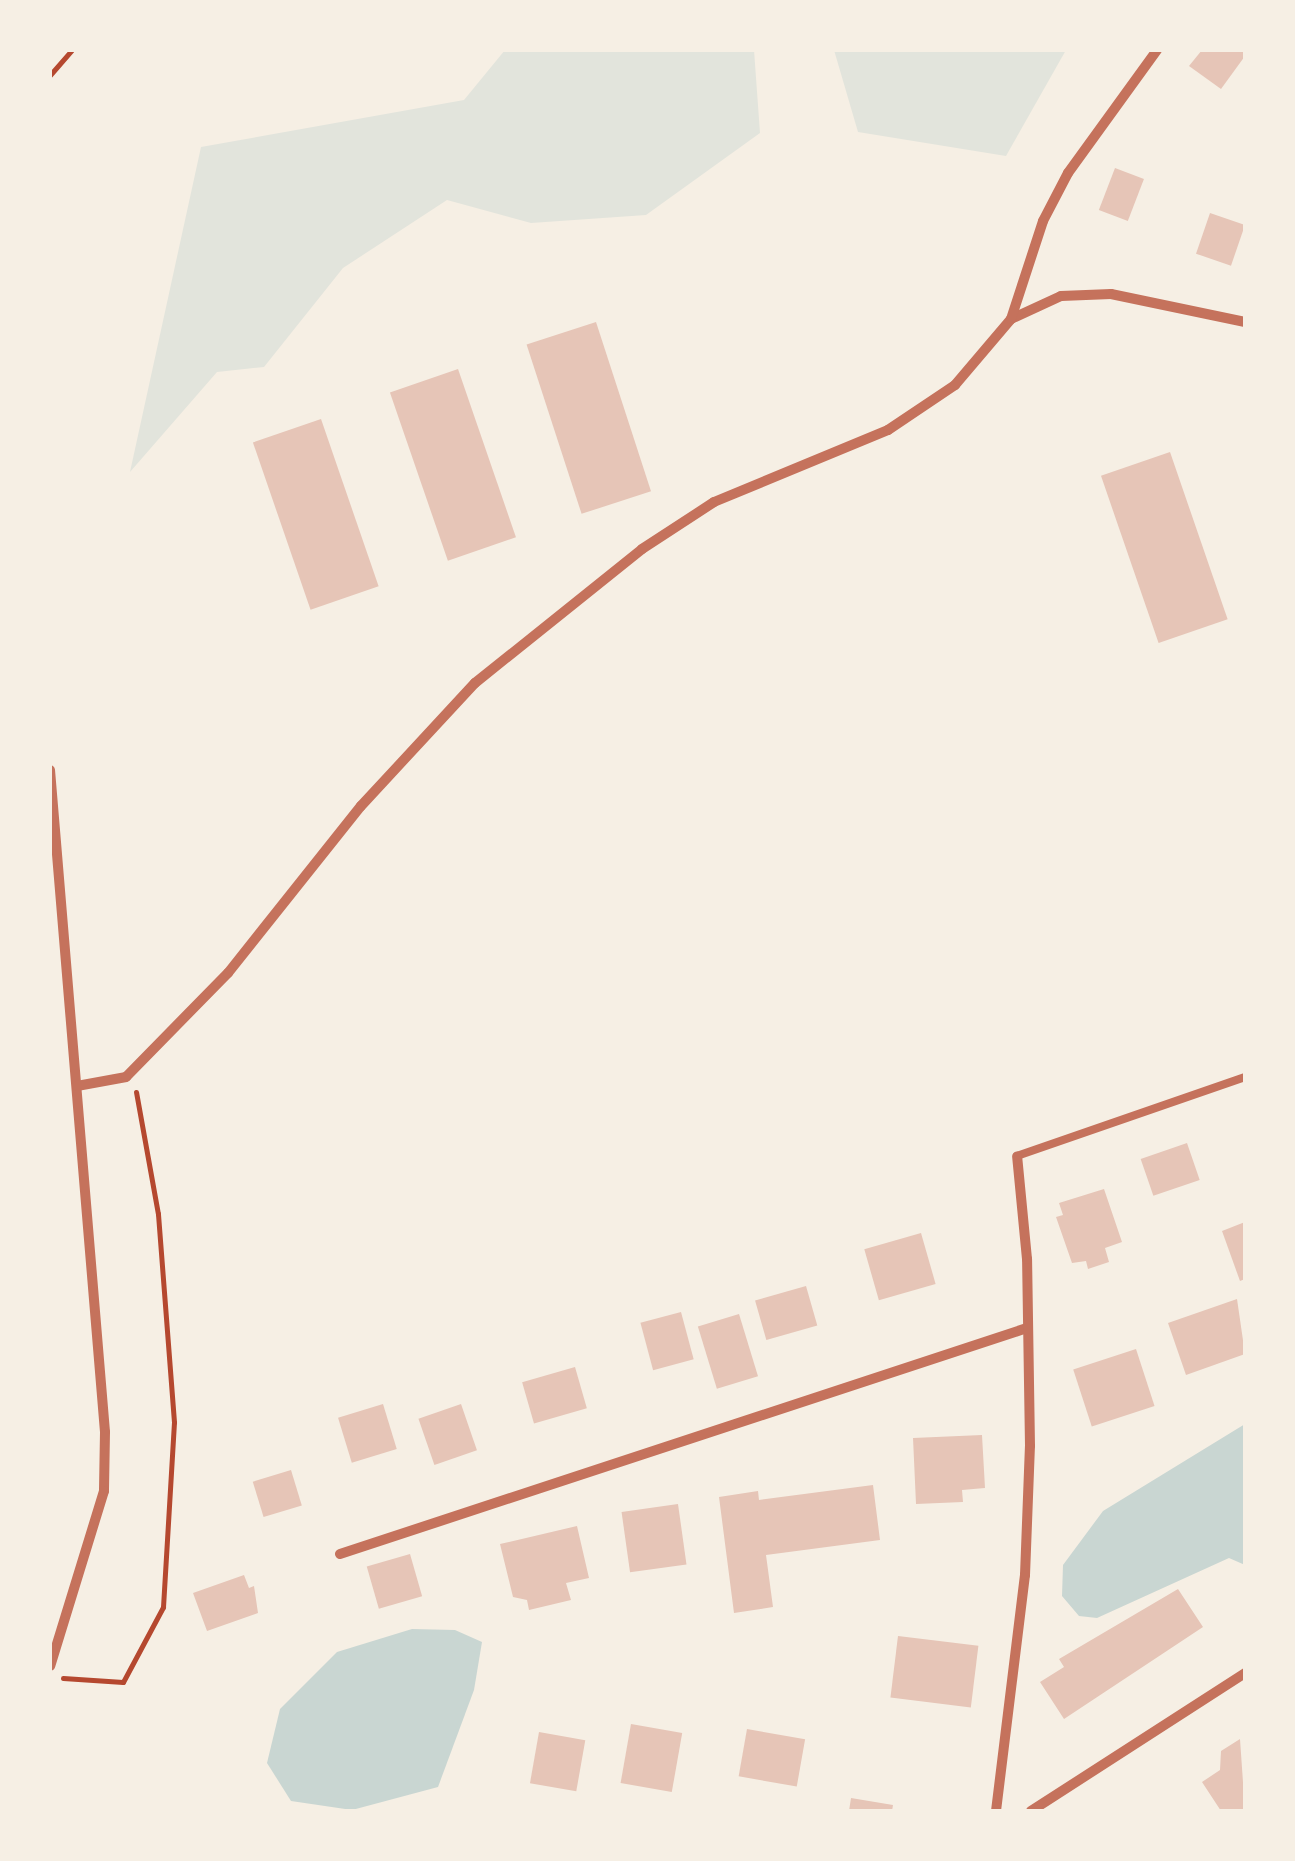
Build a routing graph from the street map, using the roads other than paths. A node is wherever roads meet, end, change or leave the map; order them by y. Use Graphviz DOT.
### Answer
graph roads {
  1 [pos="1157,50"];
  2 [pos="1012,320"];
  3 [pos="1245,322"];
  4 [pos="50,770"];
  5 [pos="1245,1078"];
  6 [pos="77,1086"];
  7 [pos="1018,1156"];
  8 [pos="1028,1328"];
  9 [pos="340,1554"];
  10 [pos="50,1666"];
  11 [pos="1245,1672"];
  12 [pos="996,1811"];
  13 [pos="1031,1811"];
  1 -- 2 [label="street"];
  2 -- 3 [label="street"];
  2 -- 6 [label="street"];
  4 -- 6 [label="street"];
  5 -- 7 [label="lane"];
  6 -- 10 [label="street"];
  7 -- 8 [label="street"];
  8 -- 9 [label="street"];
  8 -- 12 [label="street"];
  11 -- 13 [label="street"];
}
